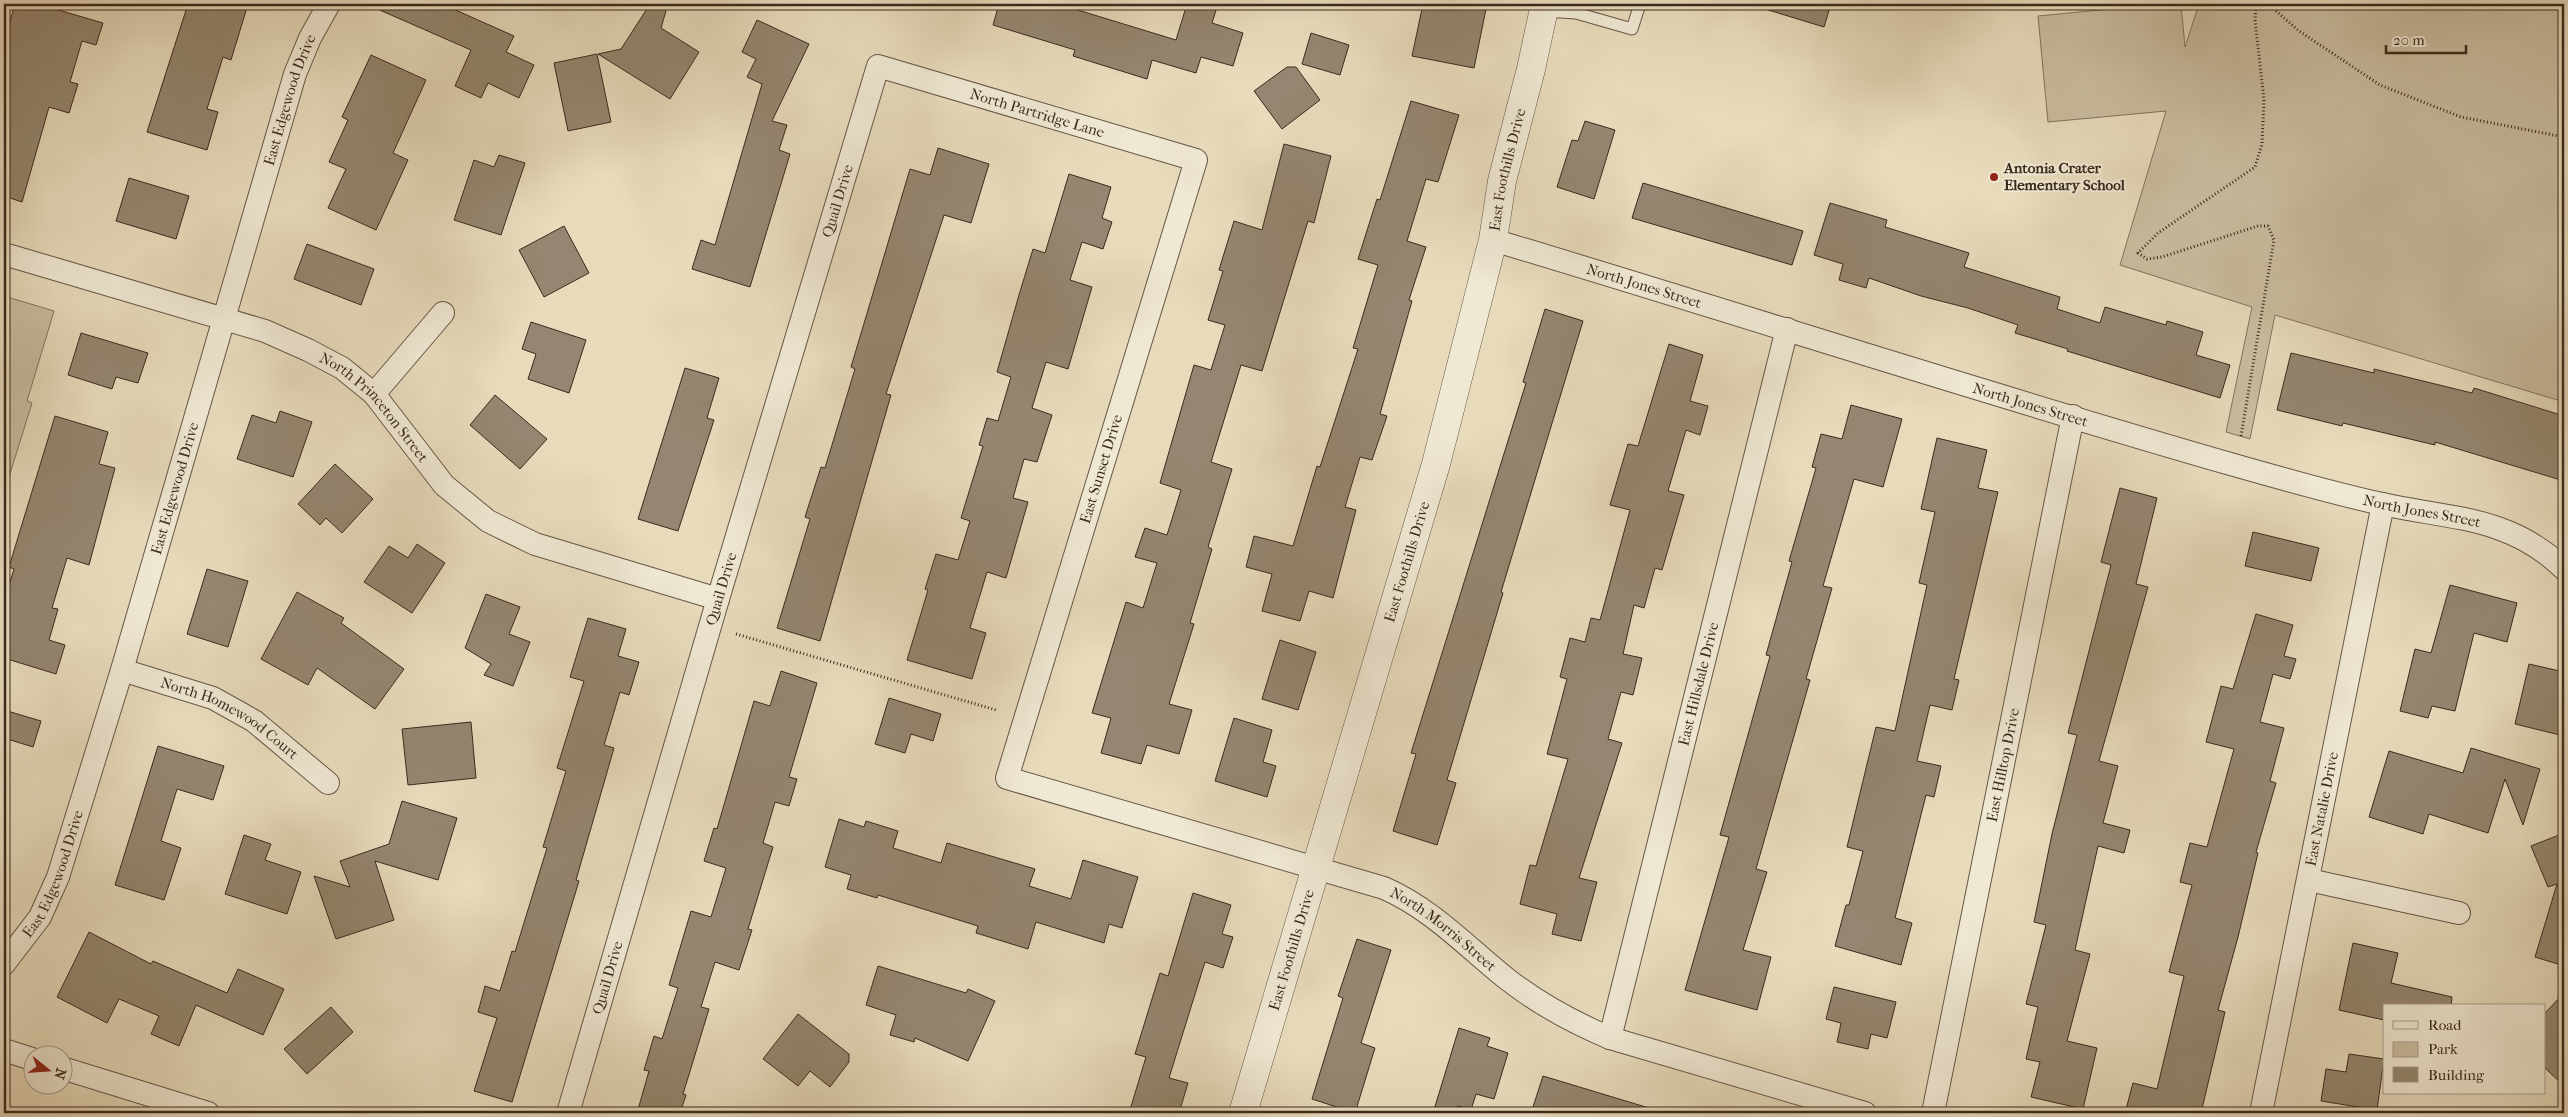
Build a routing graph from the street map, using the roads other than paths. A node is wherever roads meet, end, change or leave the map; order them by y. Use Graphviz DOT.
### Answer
graph roads {
  1 [pos="329,4"];
  2 [pos="1640,4"];
  3 [pos="1545,7"];
  4 [pos="878,66"];
  5 [pos="1196,160"];
  6 [pos="1493,240"];
  7 [pos="4,254"];
  8 [pos="443,313"];
  9 [pos="224,318"];
  10 [pos="1787,329"];
  11 [pos="374,394"];
  12 [pos="2073,416"];
  13 [pos="2383,504"];
  14 [pos="2564,569"];
  15 [pos="718,599"];
  16 [pos="122,670"];
  17 [pos="1007,778"];
  18 [pos="328,783"];
  19 [pos="1315,868"];
  20 [pos="2309,880"];
  21 [pos="2459,913"];
  22 [pos="4,964"];
  23 [pos="1610,1038"];
  24 [pos="4,1050"];
  25 [pos="22,1056"];
  26 [pos="72,1071"];
  27 [pos="208,1113"];
  28 [pos="568,1113"];
  29 [pos="1243,1113"];
  30 [pos="1865,1113"];
  31 [pos="1933,1113"];
  32 [pos="2261,1113"];
  1 -- 9 [label="street, East Edgewood Drive"];
  2 -- 3 [label="lane"];
  3 -- 6 [label="street, East Foothills Drive"];
  4 -- 5 [label="street, North Partridge Lane"];
  4 -- 15 [label="street, Quail Drive"];
  5 -- 17 [label="street, East Sunset Drive"];
  6 -- 10 [label="street, North Jones Street"];
  6 -- 19 [label="street, East Foothills Drive"];
  7 -- 9 [label="street, North Princeton Street"];
  8 -- 11 [label="street"];
  9 -- 11 [label="street, North Princeton Street"];
  9 -- 16 [label="street, East Edgewood Drive"];
  10 -- 12 [label="street, North Jones Street"];
  10 -- 23 [label="street, East Hillsdale Drive"];
  11 -- 15 [label="street, North Princeton Street"];
  12 -- 13 [label="street, North Jones Street"];
  12 -- 31 [label="street, East Hilltop Drive"];
  13 -- 14 [label="street, North Jones Street"];
  13 -- 20 [label="street, East Natalie Drive"];
  15 -- 28 [label="street, Quail Drive"];
  16 -- 18 [label="street, North Homewood Court"];
  16 -- 22 [label="street, East Edgewood Drive"];
  17 -- 19 [label="street, North Morris Street"];
  19 -- 23 [label="street, North Morris Street"];
  19 -- 29 [label="street, East Foothills Drive"];
  20 -- 21 [label="street"];
  20 -- 32 [label="street, East Natalie Drive"];
  23 -- 30 [label="street, North Morris Street"];
  24 -- 25 [label="street"];
  26 -- 27 [label="street"];
}
